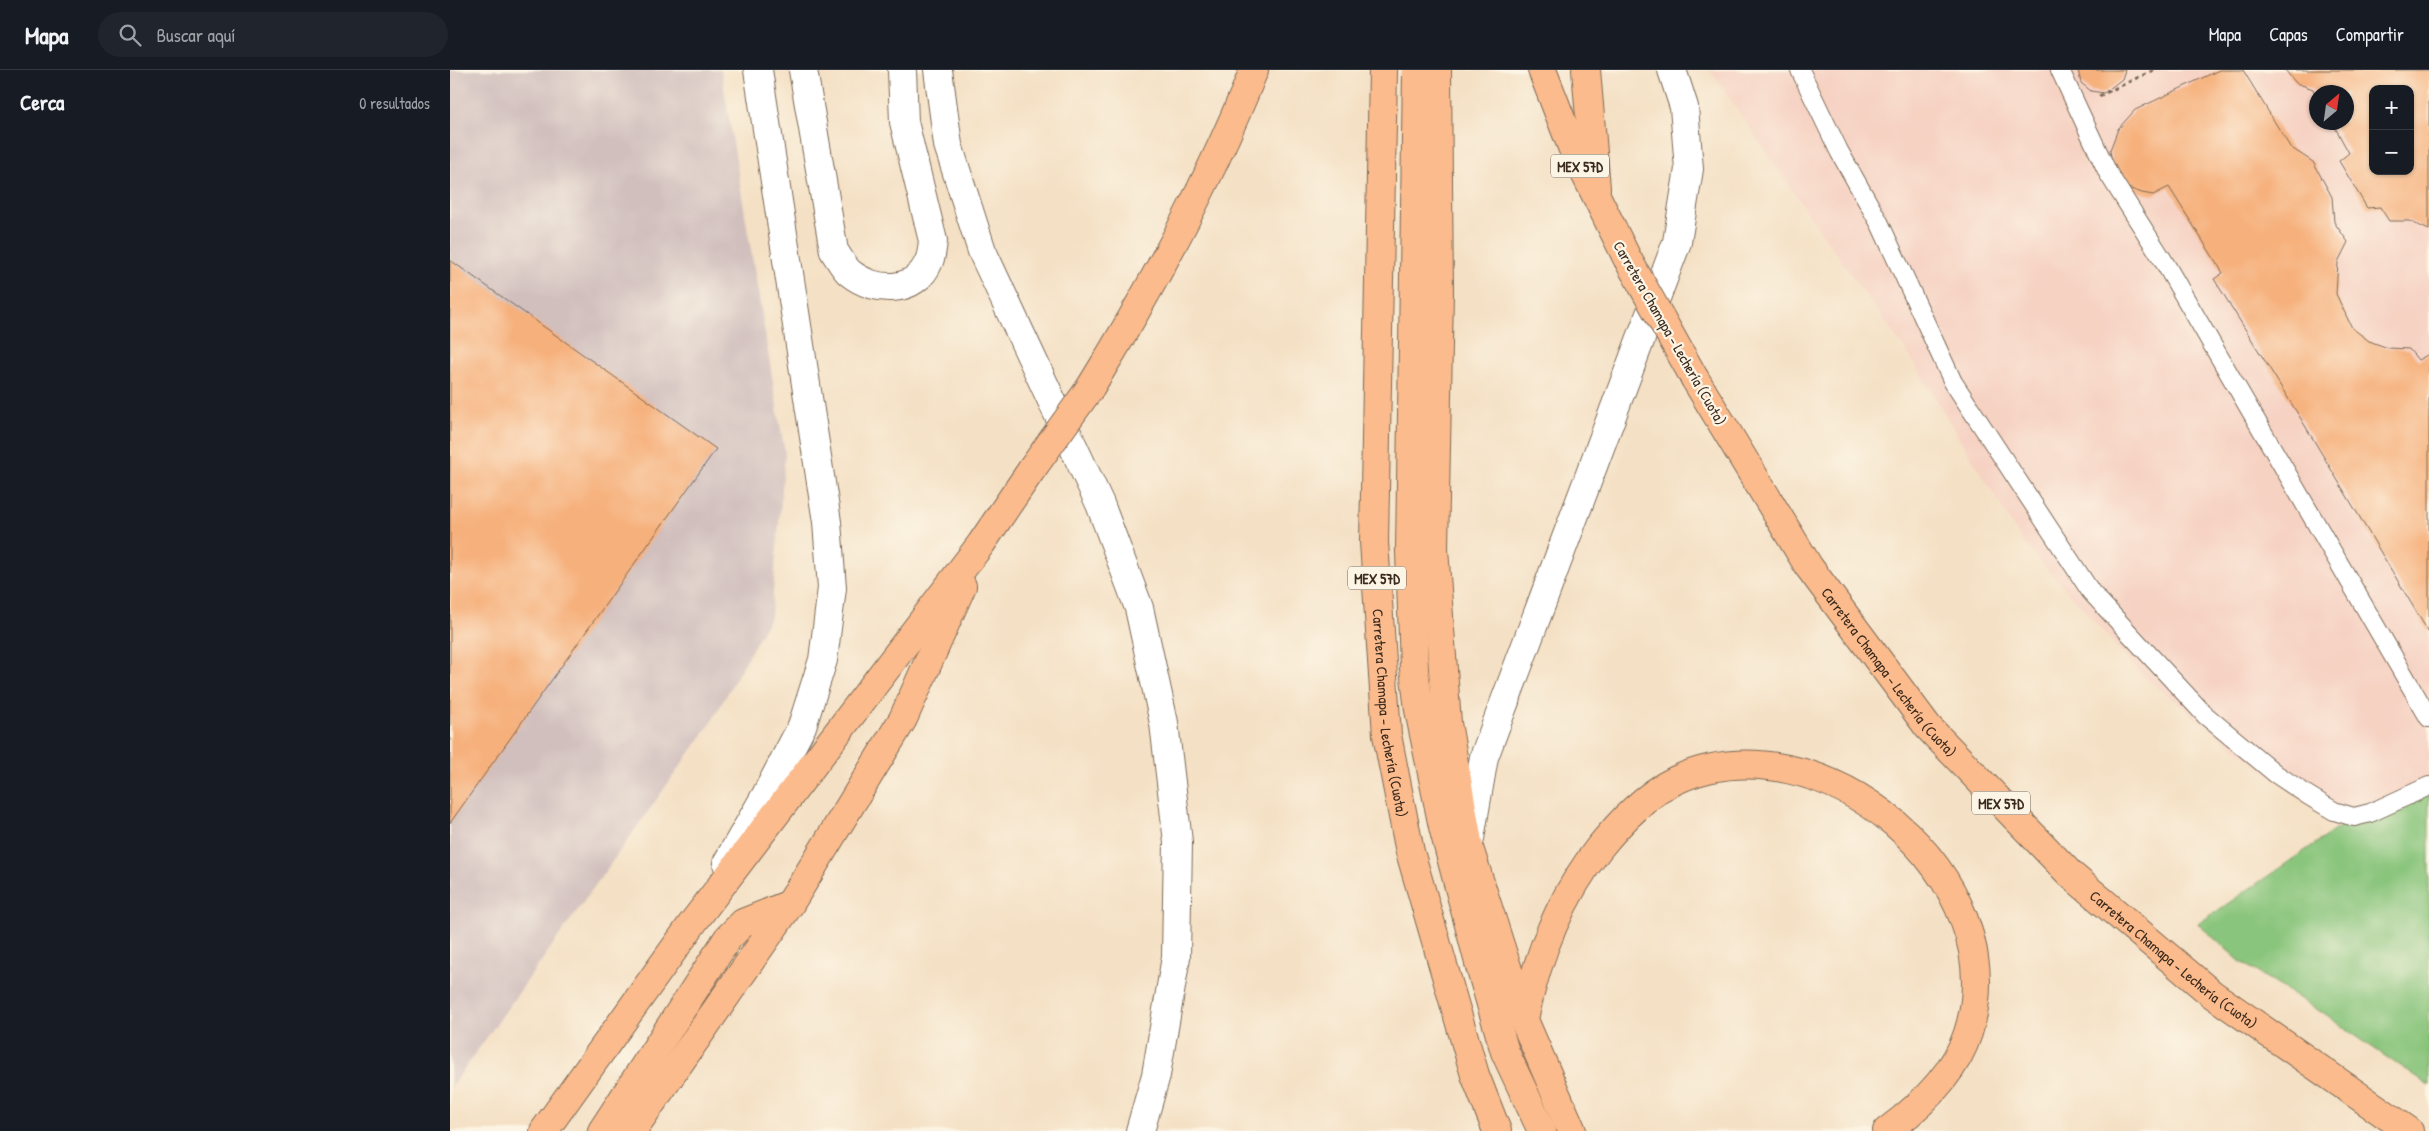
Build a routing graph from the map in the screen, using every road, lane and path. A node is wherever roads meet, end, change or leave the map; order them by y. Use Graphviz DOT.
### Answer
graph roads {
  1 [pos="758,70"];
  2 [pos="803,70"];
  3 [pos="902,70"];
  4 [pos="938,70"];
  5 [pos="1254,70"];
  6 [pos="1383,70"];
  7 [pos="1417,70"];
  8 [pos="1437,70"];
  9 [pos="1542,70"];
  10 [pos="1586,70"];
  11 [pos="1672,70"];
  12 [pos="1800,70"];
  13 [pos="2060,70"];
  14 [pos="2154,70"];
  15 [pos="2076,106"];
  16 [pos="1597,202"];
  17 [pos="980,544"];
  18 [pos="2429,718"];
  19 [pos="2429,786"];
  20 [pos="1469,848"];
  21 [pos="790,904"];
  22 [pos="692,924"];
  23 [pos="1524,1020"];
  24 [pos="544,1131"];
  25 [pos="602,1131"];
  26 [pos="632,1131"];
  27 [pos="1140,1131"];
  28 [pos="1497,1131"];
  29 [pos="1542,1131"];
  30 [pos="1572,1131"];
  31 [pos="1887,1131"];
  32 [pos="2409,1131"];
  1 -- 22 [label="street"];
  2 -- 3 [label="street"];
  4 -- 27 [label="street"];
  5 -- 17 [label="highway, bridge"];
  6 -- 28 [label="highway, Carretera Chamapa - Lechería (Cuota) / MEX 57D"];
  7 -- 29 [label="highway"];
  8 -- 20 [label="highway"];
  9 -- 16 [label="highway, Carretera Chamapa - Lechería (Cuota) / MEX 57D"];
  10 -- 16 [label="highway"];
  11 -- 20 [label="street"];
  12 -- 19 [label="lane"];
  13 -- 15 [label="lane"];
  14 -- 15 [label="path"];
  15 -- 18 [label="lane"];
  16 -- 32 [label="highway, Carretera Chamapa - Lechería (Cuota) / MEX 57D, bridge"];
  17 -- 21 [label="highway"];
  17 -- 22 [label="highway"];
  20 -- 23 [label="highway"];
  21 -- 25 [label="highway"];
  21 -- 26 [label="highway"];
  22 -- 24 [label="highway"];
  23 -- 30 [label="highway"];
  23 -- 31 [label="highway"];
}
